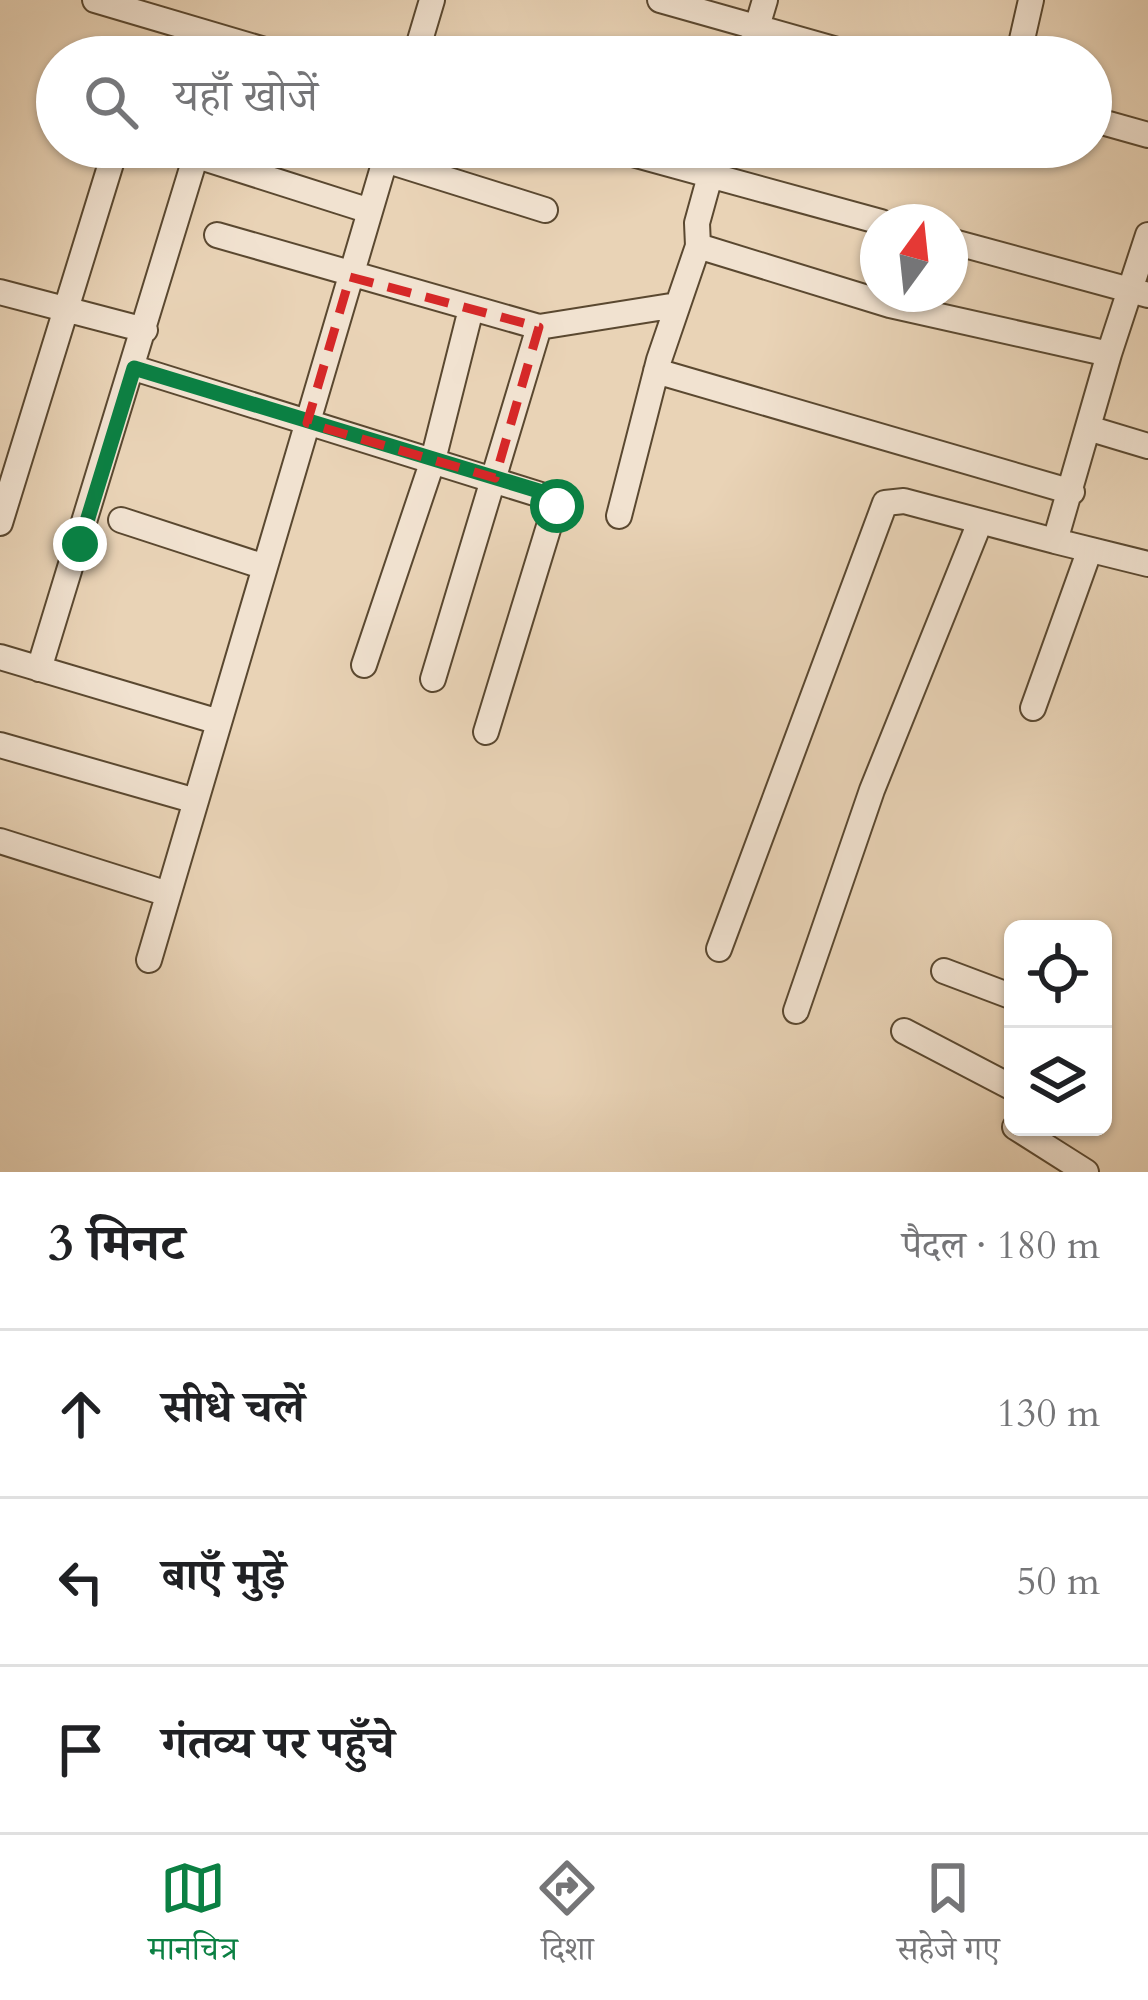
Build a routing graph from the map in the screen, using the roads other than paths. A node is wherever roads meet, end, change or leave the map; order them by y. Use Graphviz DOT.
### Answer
graph roads {
  1 [pos="95,0"];
  2 [pos="432,0"];
  3 [pos="661,0"];
  4 [pos="765,0"];
  5 [pos="1031,0"];
  6 [pos="757,29"];
  7 [pos="217,36"];
  8 [pos="421,36"];
  9 [pos="755,36"];
  10 [pos="783,36"];
  11 [pos="1023,36"];
  12 [pos="1112,125"];
  13 [pos="1148,135"];
  14 [pos="110,168"];
  15 [pos="192,168"];
  16 [pos="236,168"];
  17 [pos="383,168"];
  18 [pos="428,168"];
  19 [pos="684,168"];
  20 [pos="711,168"];
  21 [pos="709,175"];
  22 [pos="544,210"];
  23 [pos="370,211"];
  24 [pos="860,216"];
  25 [pos="218,235"];
  26 [pos="1148,235"];
  27 [pos="698,246"];
  28 [pos="968,246"];
  29 [pos="350,277"];
  30 [pos="0,292"];
  31 [pos="1140,293"];
  32 [pos="677,305"];
  33 [pos="67,309"];
  34 [pos="471,309"];
  35 [pos="538,327"];
  36 [pos="146,330"];
  37 [pos="1109,354"];
  38 [pos="134,368"];
  39 [pos="656,371"];
  40 [pos="307,423"];
  41 [pos="1088,428"];
  42 [pos="1148,446"];
  43 [pos="433,460"];
  44 [pos="495,478"];
  45 [pos="1072,492"];
  46 [pos="619,516"];
  47 [pos="121,520"];
  48 [pos="980,522"];
  49 [pos="0,523"];
  50 [pos="1055,541"];
  51 [pos="1089,552"];
  52 [pos="1148,564"];
  53 [pos="265,567"];
  54 [pos="0,657"];
  55 [pos="364,665"];
  56 [pos="39,669"];
  57 [pos="433,680"];
  58 [pos="1034,708"];
  59 [pos="219,722"];
  60 [pos="487,732"];
  61 [pos="0,745"];
  62 [pos="196,801"];
  63 [pos="0,842"];
  64 [pos="168,894"];
  65 [pos="718,949"];
  66 [pos="149,960"];
  67 [pos="944,971"];
  68 [pos="1004,994"];
  69 [pos="796,1011"];
  70 [pos="904,1031"];
  71 [pos="1004,1086"];
  72 [pos="1030,1136"];
  73 [pos="1086,1172"];
  1 -- 7 [label="street"];
  2 -- 8 [label="street"];
  3 -- 6 [label="street"];
  4 -- 6 [label="street"];
  5 -- 11 [label="street"];
  6 -- 9 [label="street"];
  6 -- 10 [label="street"];
  12 -- 13 [label="street"];
  14 -- 33 [label="street"];
  15 -- 36 [label="street"];
  16 -- 23 [label="street"];
  17 -- 23 [label="street"];
  18 -- 22 [label="street"];
  19 -- 21 [label="street"];
  20 -- 21 [label="street"];
  21 -- 24 [label="street"];
  21 -- 27 [label="street"];
  23 -- 29 [label="street"];
  25 -- 29 [label="street"];
  26 -- 31 [label="street"];
  27 -- 32 [label="street"];
  27 -- 37 [label="street"];
  28 -- 31 [label="street"];
  29 -- 34 [label="street"];
  29 -- 40 [label="street"];
  30 -- 33 [label="street"];
  31 -- 37 [label="street"];
  32 -- 35 [label="street"];
  32 -- 39 [label="street"];
  33 -- 36 [label="street"];
  33 -- 49 [label="street"];
  34 -- 35 [label="street"];
  34 -- 43 [label="street"];
  35 -- 44 [label="street"];
  36 -- 38 [label="street"];
  37 -- 41 [label="street"];
  38 -- 40 [label="street"];
  38 -- 56 [label="street"];
  39 -- 45 [label="street"];
  39 -- 46 [label="street"];
  40 -- 43 [label="street"];
  40 -- 53 [label="street"];
  41 -- 42 [label="street"];
  41 -- 45 [label="street"];
  43 -- 44 [label="street"];
  43 -- 55 [label="street"];
  44 -- 57 [label="street"];
  44 -- 60 [label="street"];
  45 -- 50 [label="street"];
  47 -- 53 [label="street"];
  48 -- 50 [label="street"];
  48 -- 65 [label="street"];
  48 -- 69 [label="street"];
  50 -- 51 [label="street"];
  51 -- 52 [label="street"];
  51 -- 58 [label="street"];
  53 -- 59 [label="street"];
  54 -- 56 [label="street"];
  56 -- 59 [label="street"];
  59 -- 62 [label="street"];
  61 -- 62 [label="street"];
  62 -- 64 [label="street"];
  63 -- 64 [label="street"];
  64 -- 66 [label="street"];
  67 -- 68 [label="street"];
  70 -- 71 [label="street"];
  72 -- 73 [label="street"];
}
